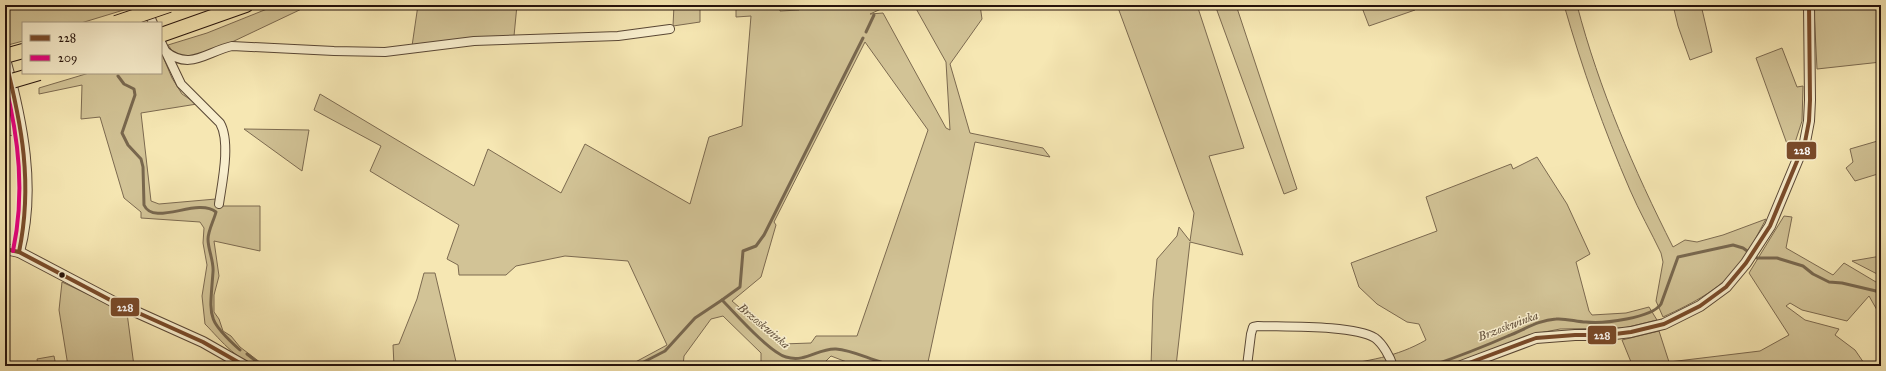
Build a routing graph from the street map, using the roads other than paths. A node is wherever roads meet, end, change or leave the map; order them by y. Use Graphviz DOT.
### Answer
graph roads {
  1 [pos="145,5"];
  2 [pos="169,5"];
  3 [pos="246,5"];
  4 [pos="1809,5"];
  5 [pos="119,22"];
  6 [pos="153,22"];
  7 [pos="670,29"];
  8 [pos="162,35"];
  9 [pos="162,44"];
  10 [pos="22,51"];
  11 [pos="165,51"];
  12 [pos="5,58"];
  13 [pos="36,74"];
  14 [pos="5,83"];
  15 [pos="219,204"];
  16 [pos="5,248"];
  17 [pos="19,252"];
  18 [pos="245,366"];
  19 [pos="1247,366"];
  20 [pos="1393,366"];
  21 [pos="1461,366"];
  1 -- 6 [label="street"];
  2 -- 5 [label="highway, bridge"];
  3 -- 8 [label="highway"];
  4 -- 21 [label="street"];
  7 -- 11 [label="street"];
  9 -- 11 [label="street"];
  10 -- 12 [label="highway"];
  11 -- 15 [label="street"];
  12 -- 17 [label="street"];
  13 -- 14 [label="highway, bridge"];
  16 -- 17 [label="street"];
  17 -- 18 [label="street"];
  19 -- 20 [label="street"];
}
